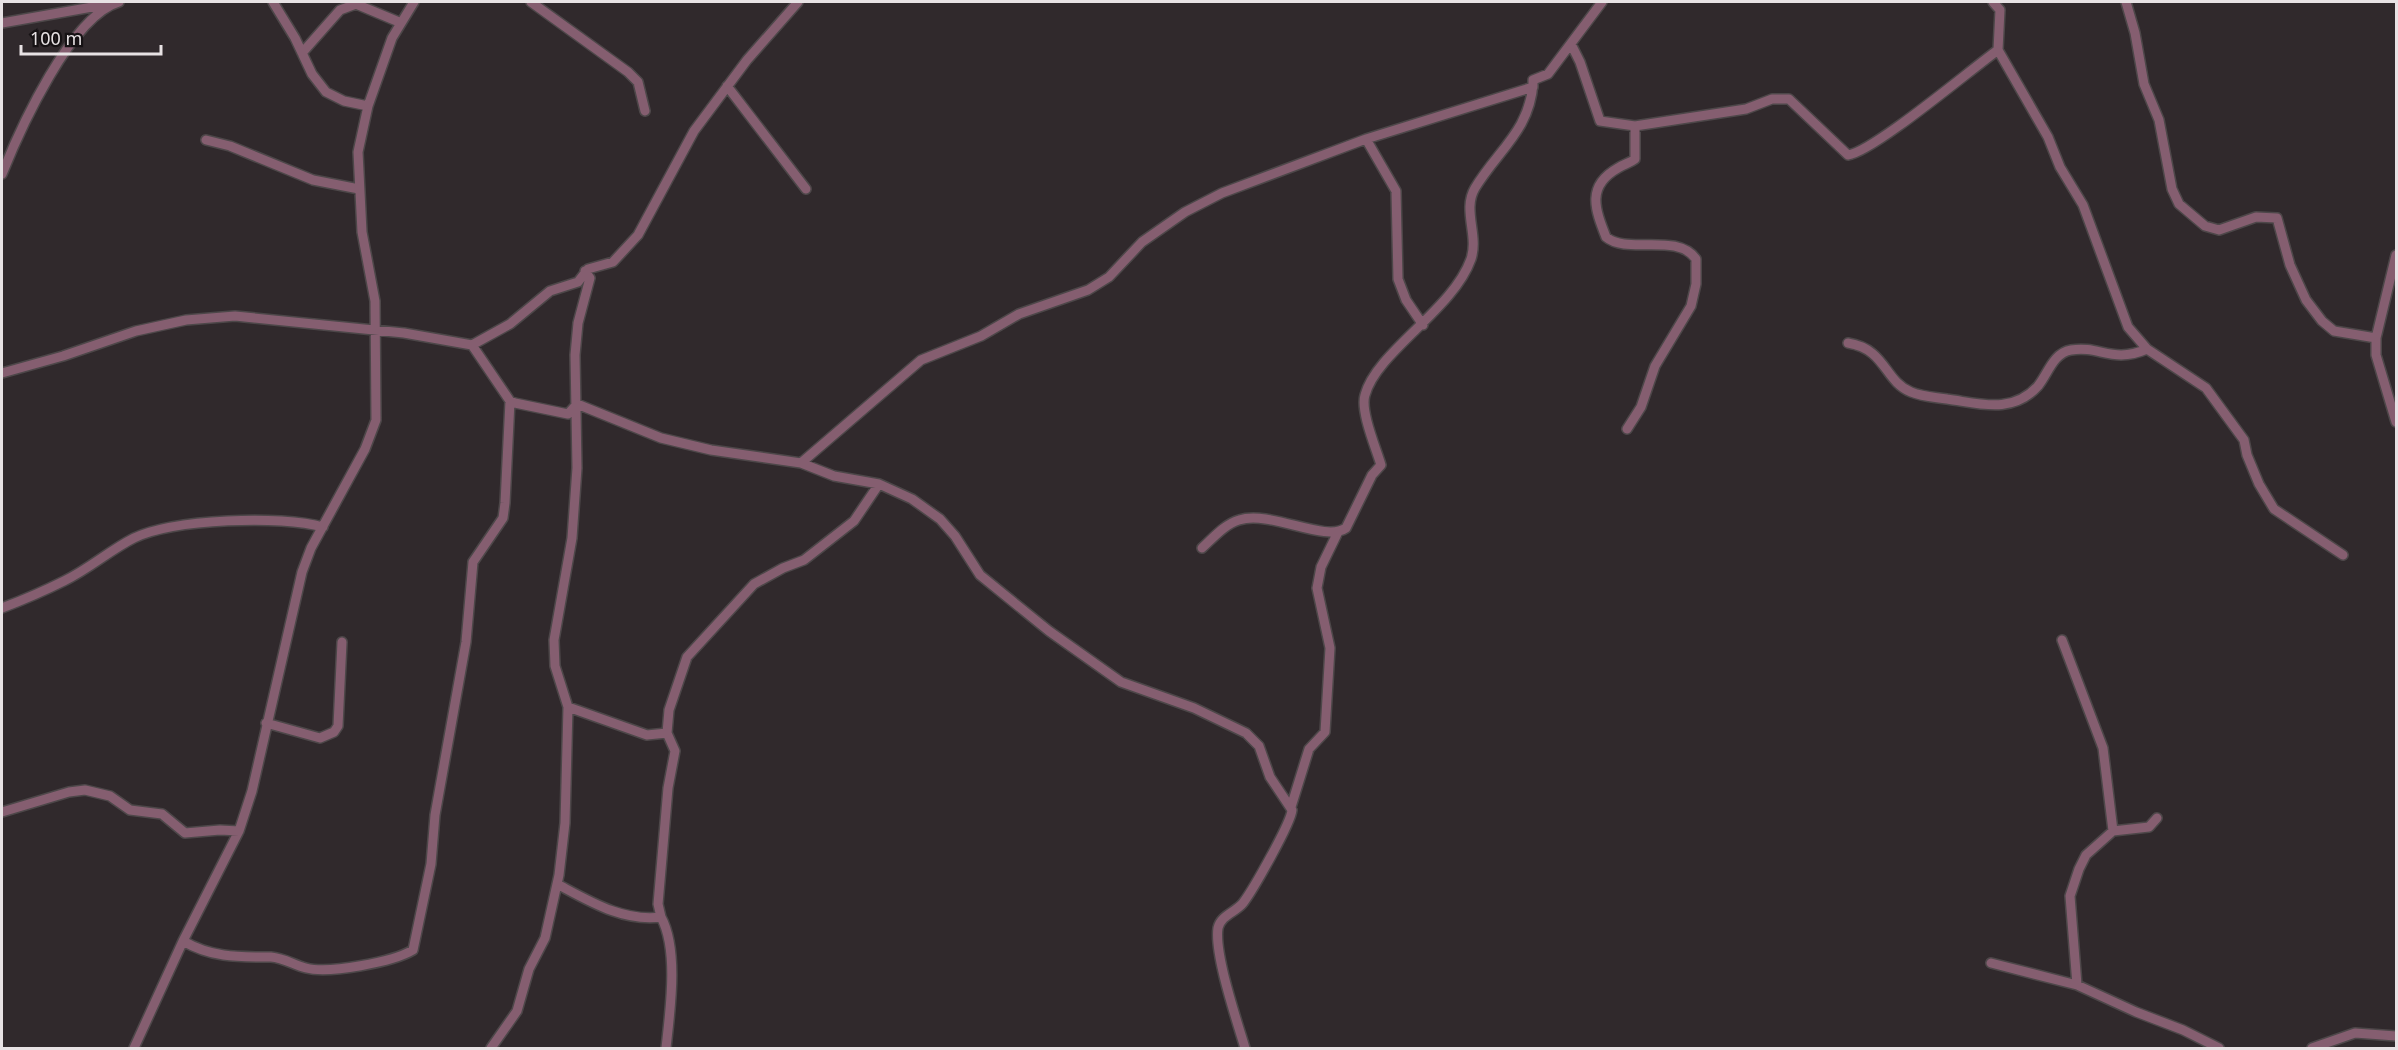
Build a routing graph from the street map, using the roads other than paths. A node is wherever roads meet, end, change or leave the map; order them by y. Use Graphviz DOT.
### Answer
graph roads {
  1 [pos="116,2"];
  2 [pos="273,2"];
  3 [pos="414,2"];
  4 [pos="531,2"];
  5 [pos="798,2"];
  6 [pos="1602,2"];
  7 [pos="1993,2"];
  8 [pos="2126,2"];
  9 [pos="399,22"];
  10 [pos="2,23"];
  11 [pos="1571,44"];
  12 [pos="1998,50"];
  13 [pos="302,53"];
  14 [pos="1533,80"];
  15 [pos="727,86"];
  16 [pos="368,106"];
  17 [pos="645,111"];
  18 [pos="1635,126"];
  19 [pos="1366,139"];
  20 [pos="206,140"];
  21 [pos="2,174"];
  22 [pos="359,189"];
  23 [pos="806,189"];
  24 [pos="2397,255"];
  25 [pos="585,272"];
  26 [pos="1423,325"];
  27 [pos="377,330"];
  28 [pos="2376,338"];
  29 [pos="1848,343"];
  30 [pos="472,345"];
  31 [pos="2148,350"];
  32 [pos="2,373"];
  33 [pos="510,401"];
  34 [pos="577,404"];
  35 [pos="2397,422"];
  36 [pos="1627,429"];
  37 [pos="801,463"];
  38 [pos="879,484"];
  39 [pos="323,527"];
  40 [pos="1338,532"];
  41 [pos="1202,548"];
  42 [pos="2343,555"];
  43 [pos="2,608"];
  44 [pos="2061,640"];
  45 [pos="342,642"];
  46 [pos="568,707"];
  47 [pos="266,723"];
  48 [pos="667,732"];
  49 [pos="1291,807"];
  50 [pos="2,812"];
  51 [pos="2157,818"];
  52 [pos="239,831"];
  53 [pos="2114,831"];
  54 [pos="557,884"];
  55 [pos="661,917"];
  56 [pos="183,941"];
  57 [pos="1991,963"];
  58 [pos="2077,985"];
  59 [pos="2397,1036"];
  60 [pos="134,1048"];
  61 [pos="491,1048"];
  62 [pos="666,1048"];
  63 [pos="1245,1048"];
  64 [pos="2219,1048"];
  65 [pos="2312,1048"];
  1 -- 10 [label="street"];
  1 -- 21 [label="street"];
  2 -- 13 [label="street"];
  3 -- 9 [label="street"];
  4 -- 17 [label="street"];
  5 -- 15 [label="street"];
  6 -- 11 [label="street"];
  7 -- 12 [label="street"];
  8 -- 28 [label="street"];
  9 -- 13 [label="street"];
  9 -- 16 [label="street"];
  11 -- 14 [label="street"];
  11 -- 18 [label="street"];
  12 -- 18 [label="street"];
  12 -- 31 [label="street"];
  13 -- 16 [label="street"];
  14 -- 19 [label="street"];
  14 -- 26 [label="street"];
  15 -- 23 [label="street"];
  15 -- 25 [label="street"];
  16 -- 22 [label="street"];
  18 -- 36 [label="street"];
  19 -- 26 [label="street"];
  19 -- 37 [label="street"];
  20 -- 22 [label="street"];
  22 -- 27 [label="street"];
  24 -- 28 [label="street"];
  25 -- 30 [label="street"];
  25 -- 34 [label="street"];
  26 -- 40 [label="street"];
  27 -- 30 [label="street"];
  27 -- 32 [label="street"];
  27 -- 39 [label="street"];
  28 -- 35 [label="street"];
  29 -- 31 [label="street"];
  30 -- 33 [label="street"];
  31 -- 42 [label="street"];
  33 -- 34 [label="street"];
  33 -- 56 [label="street"];
  34 -- 37 [label="street"];
  34 -- 46 [label="street"];
  37 -- 38 [label="street"];
  38 -- 48 [label="street"];
  38 -- 49 [label="street"];
  39 -- 43 [label="street"];
  39 -- 47 [label="street"];
  40 -- 41 [label="street"];
  40 -- 49 [label="street"];
  44 -- 53 [label="street"];
  45 -- 47 [label="street"];
  46 -- 48 [label="street"];
  46 -- 54 [label="street"];
  47 -- 52 [label="street"];
  48 -- 55 [label="street"];
  49 -- 63 [label="street"];
  50 -- 52 [label="street"];
  51 -- 53 [label="street"];
  52 -- 56 [label="street"];
  53 -- 58 [label="street"];
  54 -- 55 [label="street"];
  54 -- 61 [label="street"];
  55 -- 62 [label="street"];
  56 -- 60 [label="street"];
  57 -- 58 [label="street"];
  58 -- 64 [label="street"];
  59 -- 65 [label="street"];
}
